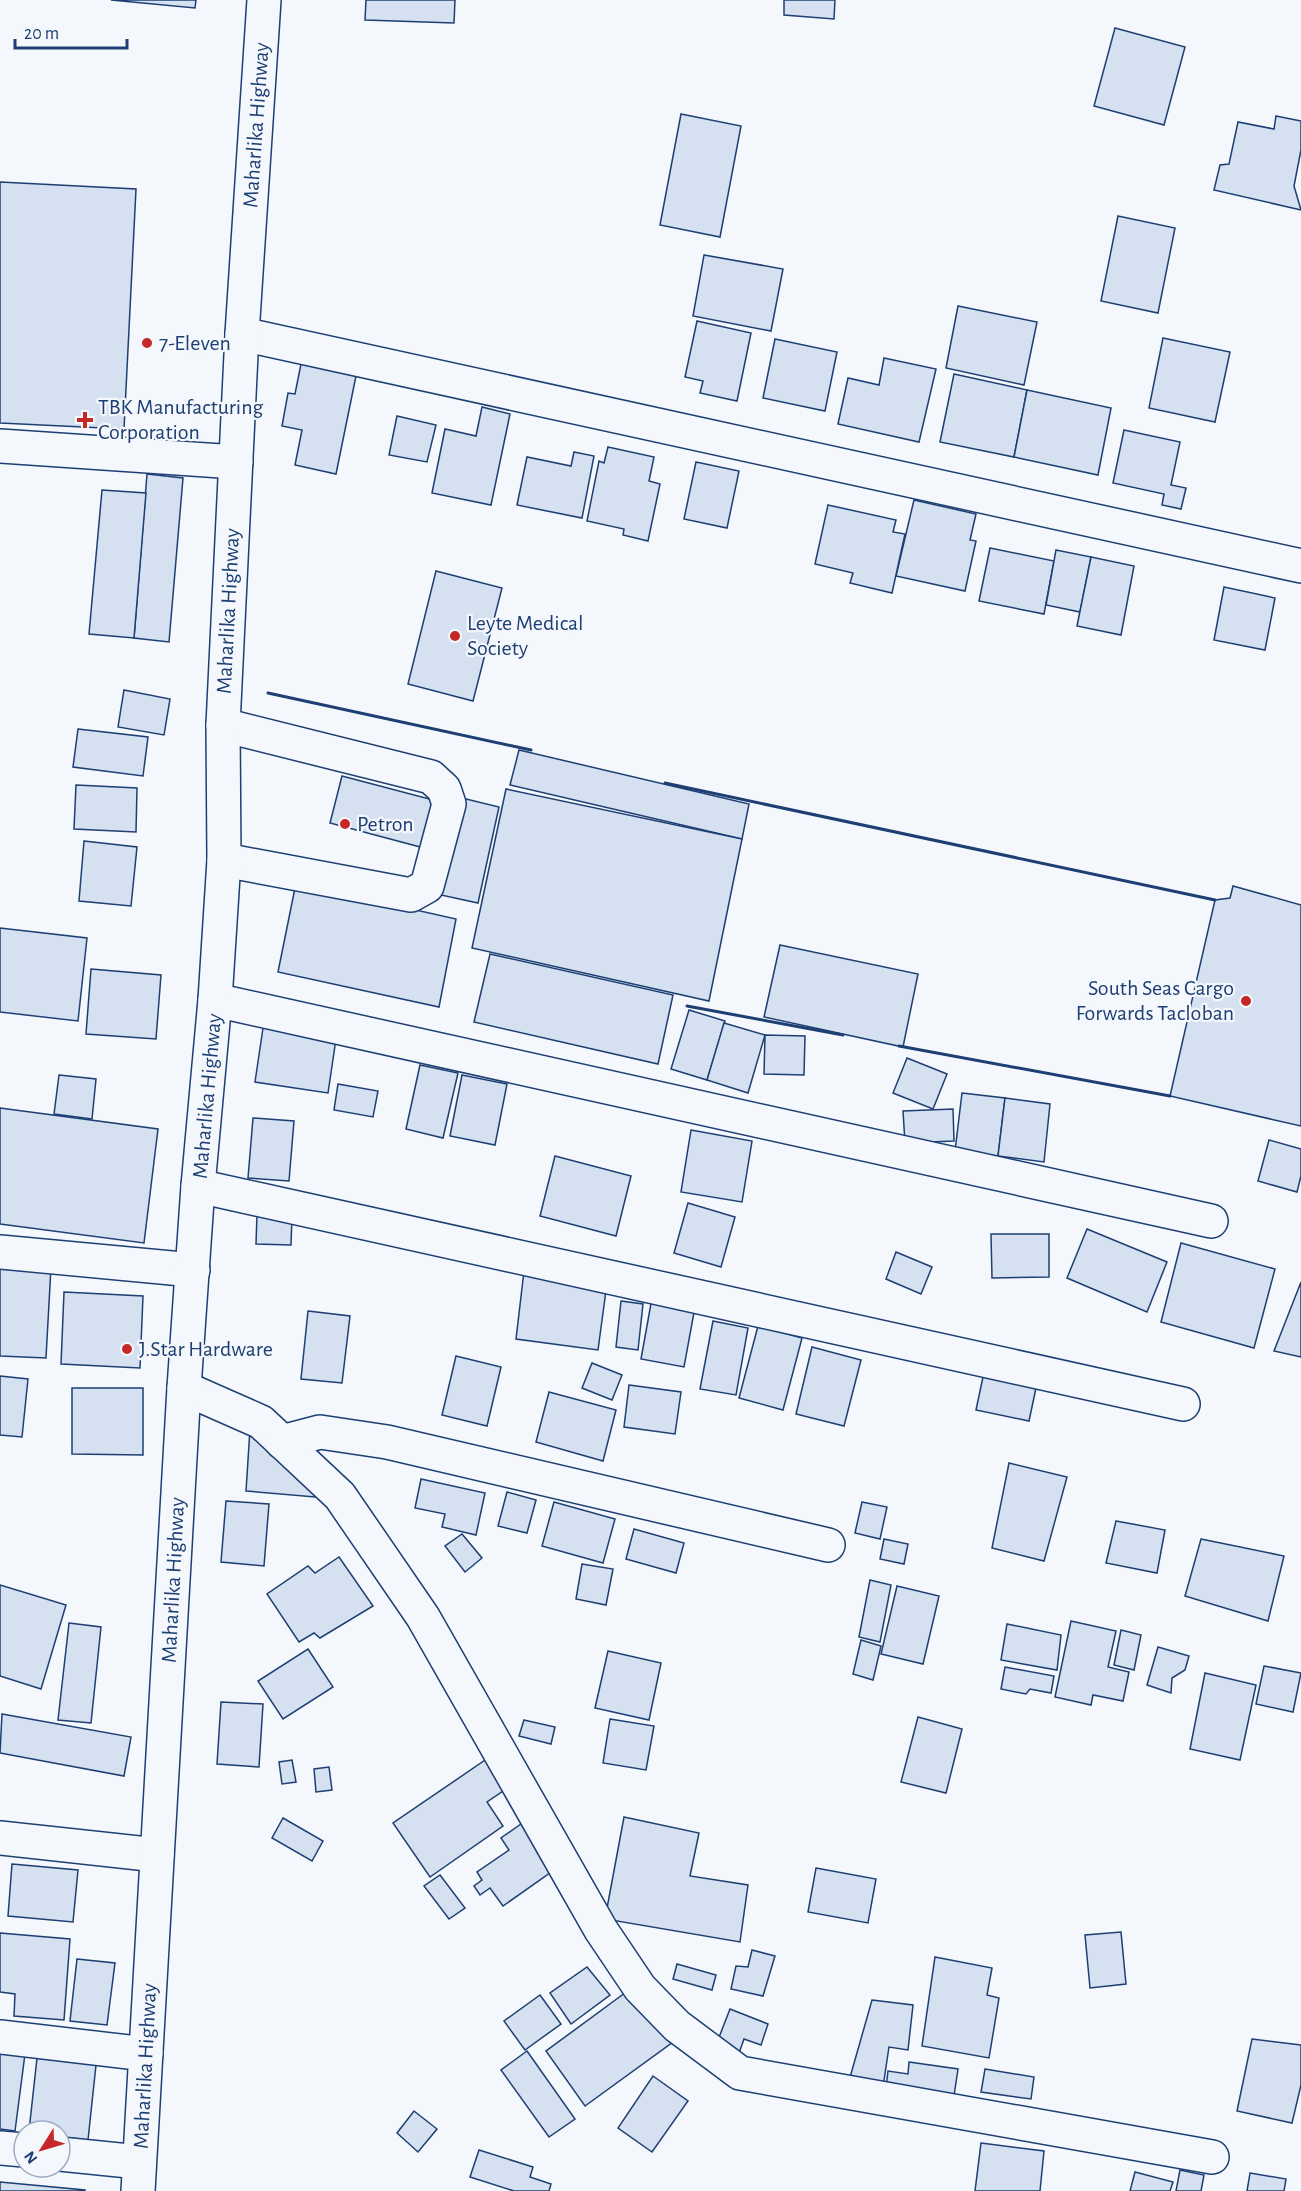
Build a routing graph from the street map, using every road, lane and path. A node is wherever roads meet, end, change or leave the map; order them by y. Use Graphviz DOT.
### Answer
graph roads {
  1 [pos="264,0"];
  2 [pos="242,334"];
  3 [pos="0,446"];
  4 [pos="236,462"];
  5 [pos="1301,566"];
  6 [pos="223,725"];
  7 [pos="224,860"];
  8 [pos="215,1000"];
  9 [pos="198,1186"];
  10 [pos="1211,1221"];
  11 [pos="0,1252"];
  12 [pos="193,1270"];
  13 [pos="184,1388"];
  14 [pos="1183,1404"];
  15 [pos="282,1442"];
  16 [pos="828,1545"];
  17 [pos="0,1838"];
  18 [pos="157,1855"];
  19 [pos="0,2037"];
  20 [pos="146,2054"];
  21 [pos="1212,2157"];
  22 [pos="72,2158"];
  23 [pos="138,2177"];
  1 -- 2 [label="street, Maharlika Highway"];
  2 -- 4 [label="street, Maharlika Highway"];
  2 -- 5 [label="street"];
  3 -- 4 [label="street"];
  4 -- 6 [label="street, Maharlika Highway"];
  6 -- 7 [label="street, Maharlika Highway"];
  6 -- 7 [label="street"];
  7 -- 8 [label="street, Maharlika Highway"];
  8 -- 9 [label="street, Maharlika Highway"];
  8 -- 10 [label="street"];
  9 -- 12 [label="street, Maharlika Highway"];
  9 -- 14 [label="street"];
  11 -- 12 [label="street"];
  12 -- 13 [label="street, Maharlika Highway"];
  13 -- 15 [label="street"];
  13 -- 18 [label="street, Maharlika Highway"];
  15 -- 16 [label="street"];
  15 -- 21 [label="street"];
  17 -- 18 [label="street"];
  18 -- 20 [label="street, Maharlika Highway"];
  19 -- 20 [label="street"];
  20 -- 23 [label="street, Maharlika Highway"];
  22 -- 23 [label="street"];
}
